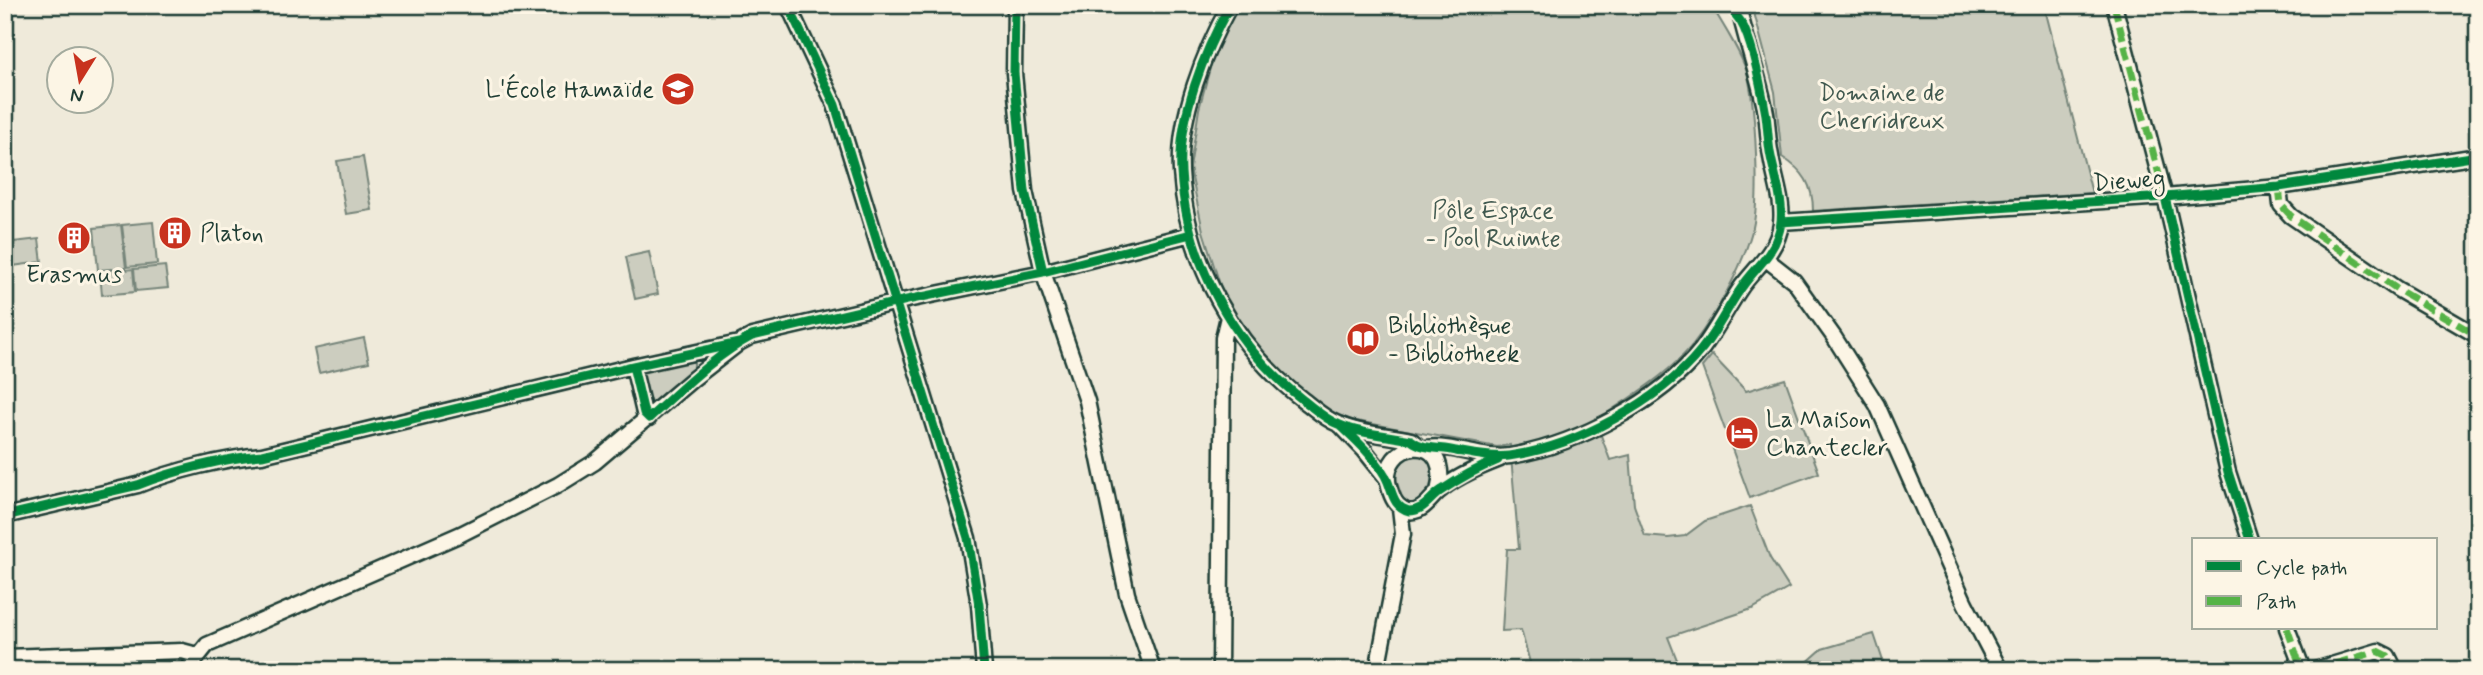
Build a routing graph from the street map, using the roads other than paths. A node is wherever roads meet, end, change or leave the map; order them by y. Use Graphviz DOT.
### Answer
graph roads {
  1 [pos="788,5"];
  2 [pos="1015,5"];
  3 [pos="1230,5"];
  4 [pos="1728,5"];
  5 [pos="1738,5"];
  6 [pos="2114,5"];
  7 [pos="1742,24"];
  8 [pos="2478,156"];
  9 [pos="2278,187"];
  10 [pos="2165,197"];
  11 [pos="1781,222"];
  12 [pos="1191,234"];
  13 [pos="1766,259"];
  14 [pos="1043,272"];
  15 [pos="896,303"];
  16 [pos="1228,317"];
  17 [pos="2478,336"];
  18 [pos="739,343"];
  19 [pos="700,363"];
  20 [pos="633,366"];
  21 [pos="649,418"];
  22 [pos="1341,426"];
  23 [pos="1422,447"];
  24 [pos="1508,456"];
  25 [pos="1388,480"];
  26 [pos="1438,492"];
  27 [pos="1400,508"];
  28 [pos="1415,511"];
  29 [pos="5,516"];
  30 [pos="1403,534"];
  31 [pos="2249,538"];
  32 [pos="2288,630"];
  33 [pos="197,655"];
  34 [pos="5,657"];
  35 [pos="187,670"];
  36 [pos="984,670"];
  37 [pos="1153,670"];
  38 [pos="1220,670"];
  39 [pos="1377,670"];
  40 [pos="2000,670"];
  41 [pos="2303,670"];
  42 [pos="2315,670"];
  43 [pos="2395,670"];
  1 -- 15 [label="street"];
  2 -- 14 [label="street"];
  3 -- 12 [label="street"];
  4 -- 7 [label="street"];
  5 -- 7 [label="street"];
  6 -- 10 [label="street"];
  7 -- 11 [label="street"];
  8 -- 9 [label="street, Dieweg"];
  9 -- 10 [label="street, Dieweg"];
  9 -- 17 [label="street"];
  10 -- 11 [label="street, Dieweg"];
  10 -- 31 [label="street"];
  11 -- 13 [label="street"];
  12 -- 14 [label="street"];
  12 -- 16 [label="street"];
  13 -- 24 [label="street"];
  13 -- 40 [label="street"];
  14 -- 15 [label="street"];
  14 -- 37 [label="street"];
  15 -- 18 [label="street"];
  15 -- 36 [label="street"];
  16 -- 22 [label="street"];
  16 -- 38 [label="street"];
  18 -- 19 [label="street"];
  18 -- 19 [label="street"];
  19 -- 20 [label="street"];
  19 -- 21 [label="street"];
  20 -- 21 [label="street"];
  20 -- 29 [label="street"];
  21 -- 33 [label="street"];
  22 -- 23 [label="street"];
  22 -- 25 [label="street"];
  23 -- 24 [label="street"];
  23 -- 25 [label="street"];
  23 -- 26 [label="street"];
  24 -- 26 [label="street"];
  25 -- 27 [label="street"];
  26 -- 28 [label="street"];
  27 -- 28 [label="street"];
  27 -- 30 [label="street"];
  28 -- 30 [label="street"];
  30 -- 39 [label="street"];
  32 -- 41 [label="street"];
  33 -- 34 [label="street"];
  33 -- 35 [label="street"];
  42 -- 43 [label="street"];
}
